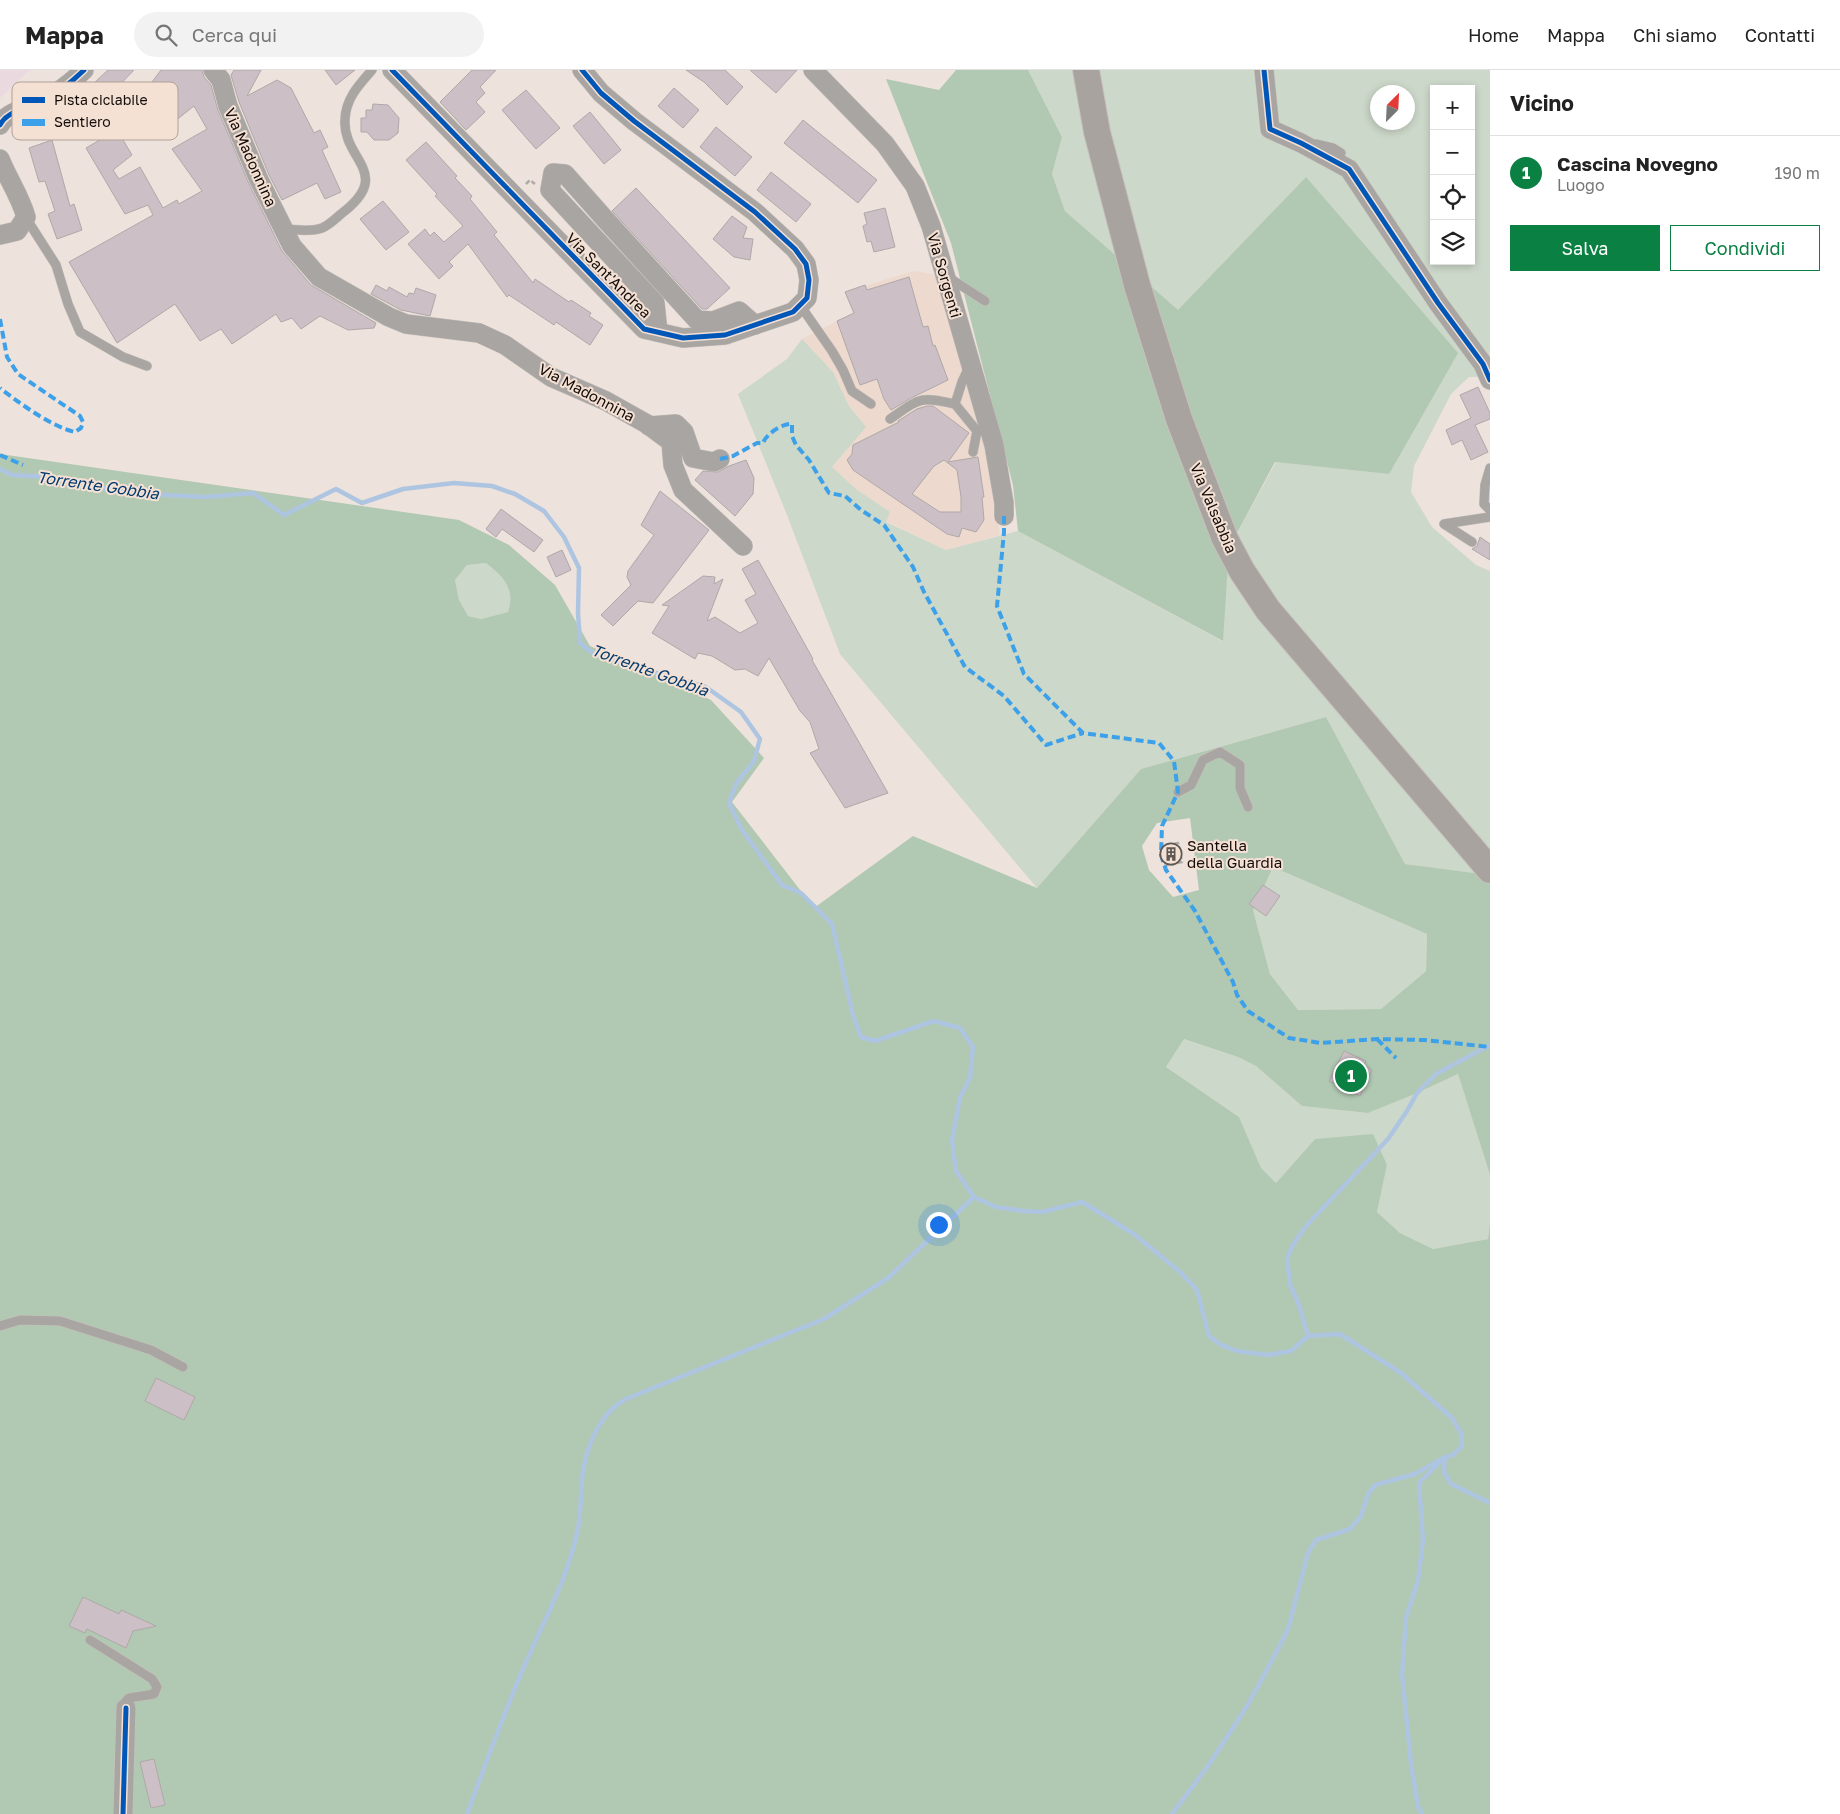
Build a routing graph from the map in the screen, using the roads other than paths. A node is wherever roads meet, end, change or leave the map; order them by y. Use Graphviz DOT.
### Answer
graph roads {
  1 [pos="84,70"];
  2 [pos="372,70"];
  3 [pos="392,70"];
  4 [pos="582,70"];
  5 [pos="813,70"];
  6 [pos="1085,70"];
  7 [pos="1264,70"];
  8 [pos="221,73"];
  9 [pos="68,82"];
  10 [pos="12,114"];
  11 [pos="0,125"];
  12 [pos="1301,143"];
  13 [pos="1341,153"];
  14 [pos="0,159"];
  15 [pos="26,217"];
  16 [pos="284,230"];
  17 [pos="0,235"];
  18 [pos="944,274"];
  19 [pos="985,301"];
  20 [pos="800,305"];
  21 [pos="755,325"];
  22 [pos="658,332"];
  23 [pos="971,364"];
  24 [pos="146,366"];
  25 [pos="1490,380"];
  26 [pos="871,404"];
  27 [pos="955,404"];
  28 [pos="890,419"];
  29 [pos="649,426"];
  30 [pos="974,452"];
  31 [pos="720,459"];
  32 [pos="1490,468"];
  33 [pos="1490,510"];
  34 [pos="1004,516"];
  35 [pos="1490,517"];
  36 [pos="1472,542"];
  37 [pos="743,546"];
  38 [pos="1178,792"];
  39 [pos="1248,807"];
  40 [pos="1482,861"];
  41 [pos="0,1326"];
  42 [pos="182,1367"];
  43 [pos="90,1640"];
  44 [pos="126,1708"];
  45 [pos="123,1814"];
  1 -- 9 [label="street"];
  2 -- 16 [label="lane"];
  3 -- 22 [label="street, Via Sant'Andrea"];
  4 -- 20 [label="street"];
  5 -- 18 [label="street, Via Sorgenti"];
  6 -- 40 [label="main road, Via Valsabbia"];
  7 -- 12 [label="street"];
  8 -- 16 [label="street, Via Madonnina"];
  10 -- 11 [label="street"];
  12 -- 13 [label="lane"];
  12 -- 25 [label="street"];
  14 -- 15 [label="street"];
  15 -- 17 [label="street"];
  15 -- 24 [label="lane"];
  16 -- 29 [label="street, Via Madonnina"];
  18 -- 19 [label="lane"];
  18 -- 23 [label="street, Via Sorgenti"];
  20 -- 21 [label="street, Via Sant'Andrea"];
  20 -- 26 [label="lane"];
  21 -- 22 [label="street, Via Sant'Andrea"];
  21 -- 22 [label="street, Via Sant'Andrea"];
  23 -- 27 [label="lane"];
  23 -- 34 [label="street, Via Sorgenti"];
  27 -- 28 [label="lane"];
  27 -- 30 [label="lane"];
  29 -- 31 [label="street"];
  29 -- 37 [label="street, Via Madonnina"];
  32 -- 33 [label="lane"];
  35 -- 36 [label="lane"];
  38 -- 39 [label="lane"];
  41 -- 42 [label="lane"];
  43 -- 44 [label="lane"];
  44 -- 45 [label="street"];
}
